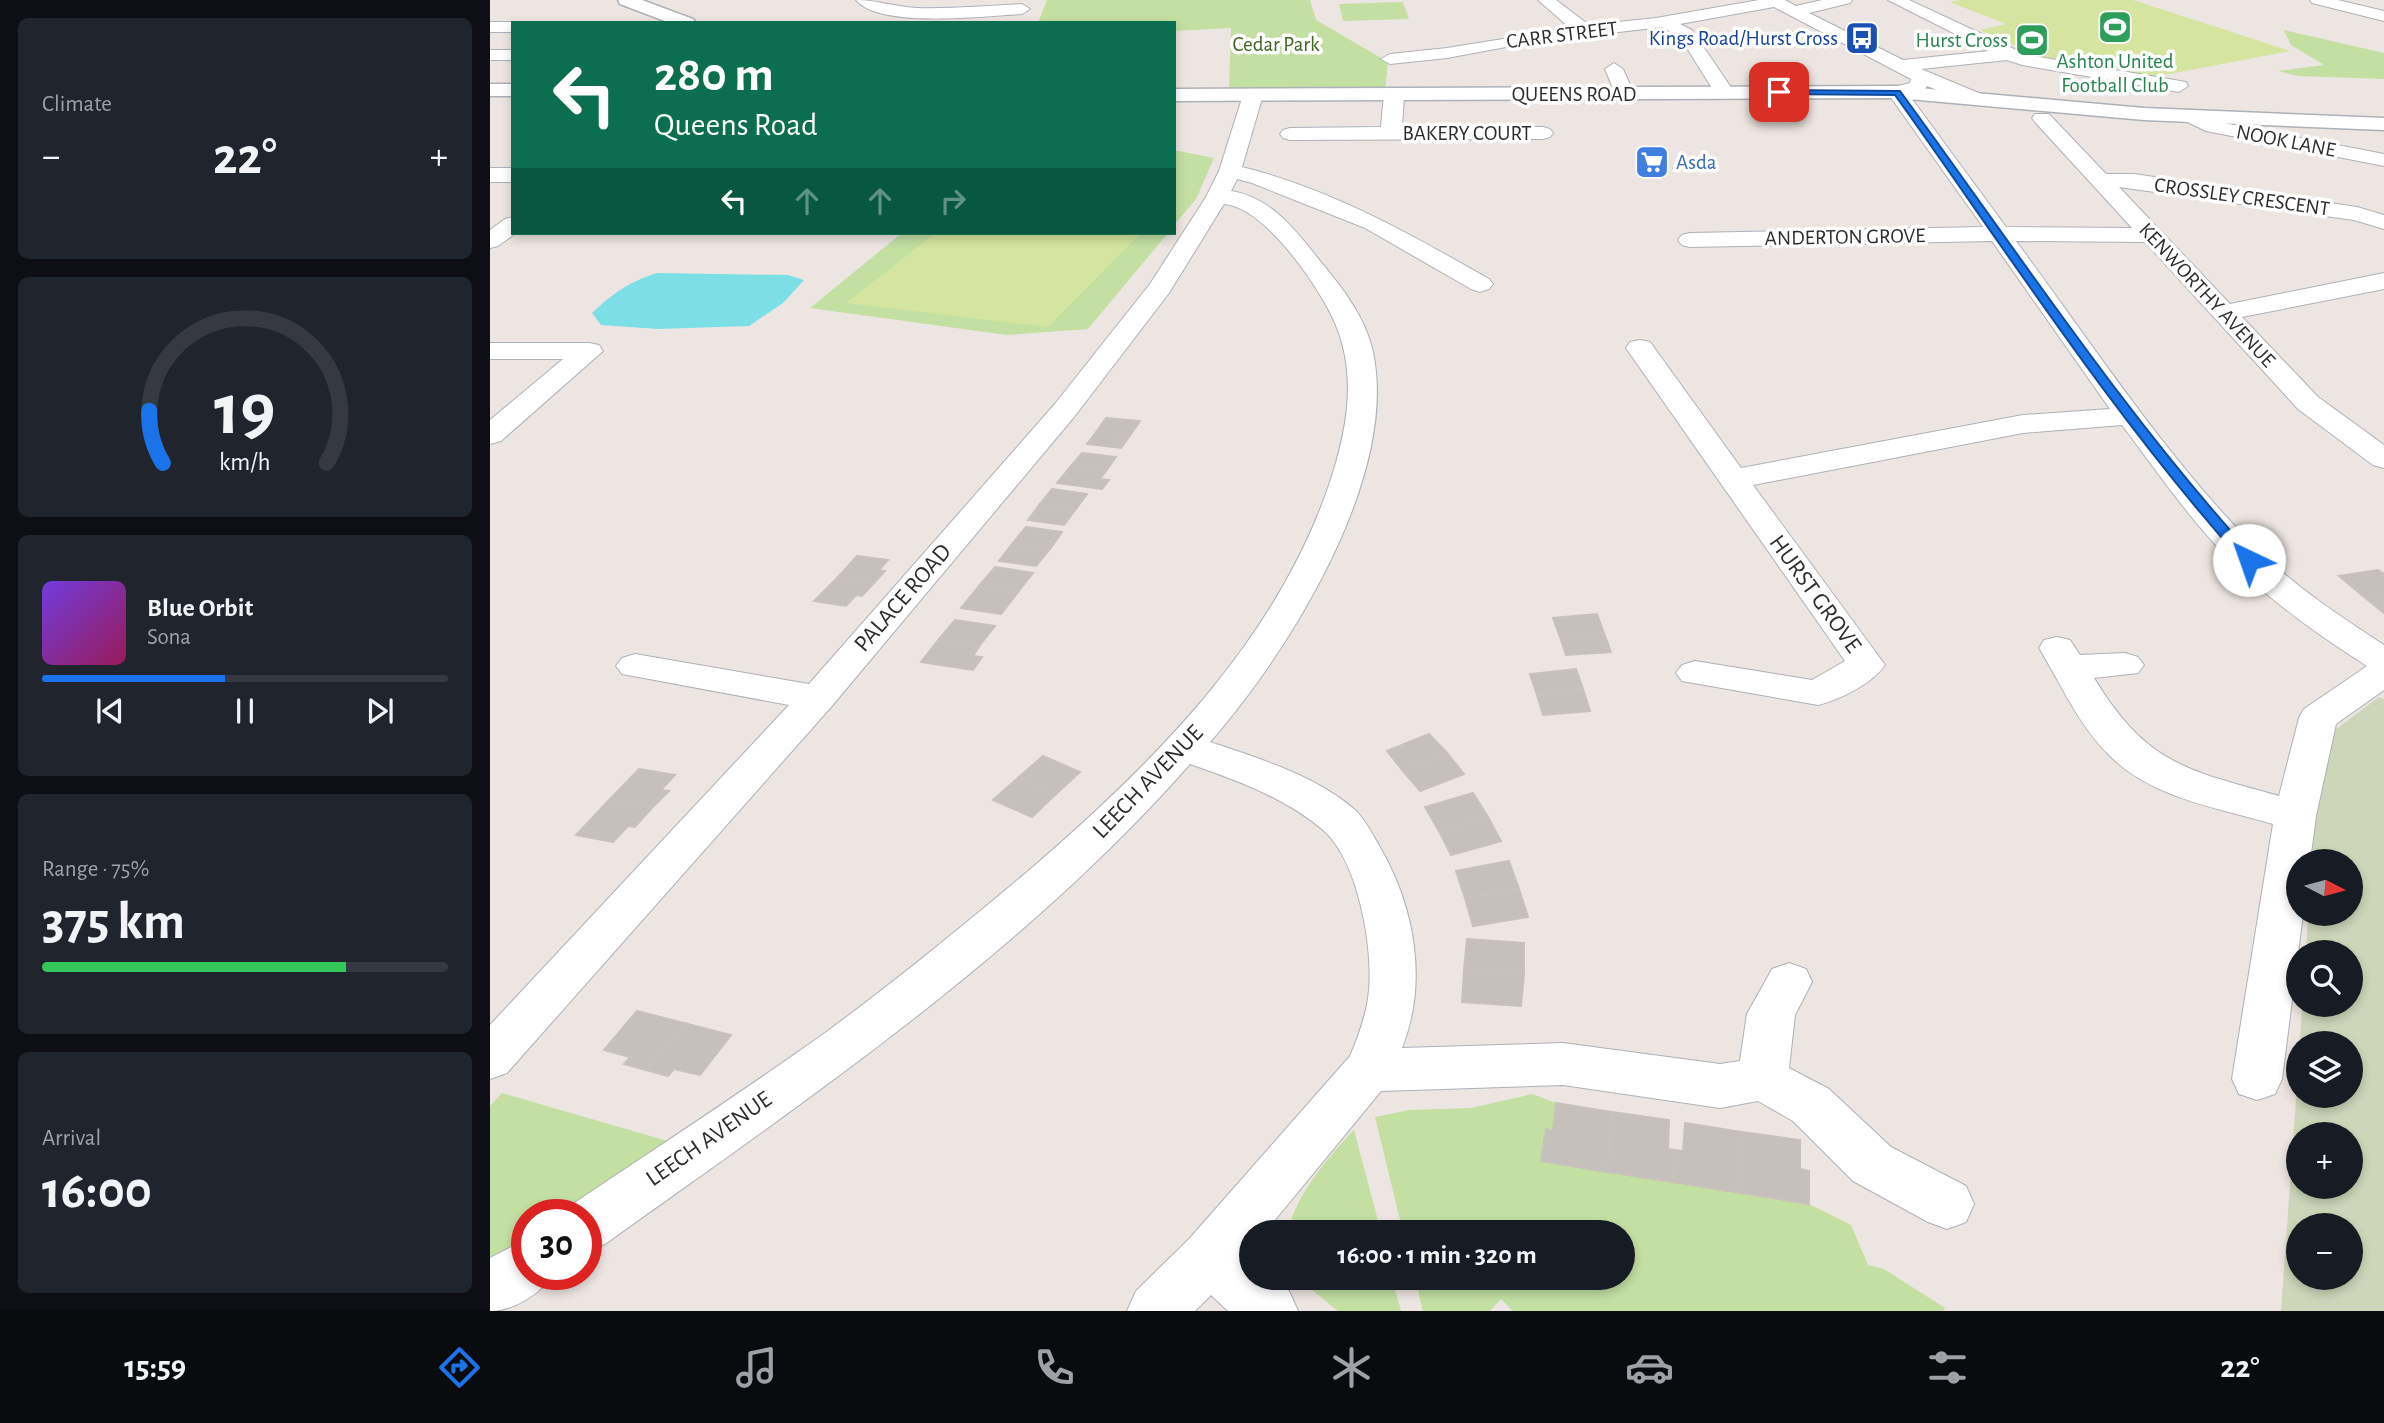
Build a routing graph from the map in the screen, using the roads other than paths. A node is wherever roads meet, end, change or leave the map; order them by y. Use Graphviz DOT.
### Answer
graph roads {
  1 [pos="626,0"];
  2 [pos="864,0"];
  3 [pos="1546,0"];
  4 [pos="1844,0"];
  5 [pos="1896,0"];
  6 [pos="2318,0"];
  7 [pos="1774,1"];
  8 [pos="1022,11"];
  9 [pos="1794,11"];
  10 [pos="2384,16"];
  11 [pos="682,21"];
  12 [pos="1665,22"];
  13 [pos="490,27"];
  14 [pos="511,27"];
  15 [pos="1590,30"];
  16 [pos="1602,48"];
  17 [pos="490,55"];
  18 [pos="511,55"];
  19 [pos="2016,57"];
  20 [pos="1390,59"];
  21 [pos="1614,69"];
  22 [pos="1905,78"];
  23 [pos="2179,86"];
  24 [pos="490,90"];
  25 [pos="511,90"];
  26 [pos="1724,92"];
  27 [pos="1624,94"];
  28 [pos="1176,95"];
  29 [pos="1253,95"];
  30 [pos="1394,95"];
  31 [pos="2190,116"];
  32 [pos="2042,118"];
  33 [pos="2384,124"];
  34 [pos="1391,133"];
  35 [pos="1543,133"];
  36 [pos="1290,134"];
  37 [pos="2384,160"];
  38 [pos="490,175"];
  39 [pos="511,175"];
  40 [pos="2098,180"];
  41 [pos="1223,184"];
  42 [pos="2384,222"];
  43 [pos="511,225"];
  44 [pos="2001,234"];
  45 [pos="2151,235"];
  46 [pos="1690,240"];
  47 [pos="490,241"];
  48 [pos="2384,281"];
  49 [pos="1480,284"];
  50 [pos="2222,313"];
  51 [pos="1640,348"];
  52 [pos="490,351"];
  53 [pos="2130,416"];
  54 [pos="490,435"];
  55 [pos="2384,459"];
  56 [pos="1732,480"];
  57 [pos="2384,661"];
  58 [pos="2124,665"];
  59 [pos="635,666"];
  60 [pos="2384,672"];
  61 [pos="1695,673"];
  62 [pos="818,698"];
  63 [pos="1184,747"];
  64 [pos="2295,816"];
  65 [pos="1789,982"];
  66 [pos="490,1058"];
  67 [pos="1368,1070"];
  68 [pos="1763,1079"];
  69 [pos="2257,1079"];
  70 [pos="1947,1204"];
  71 [pos="602,1215"];
  72 [pos="1210,1257"];
  73 [pos="511,1276"];
  74 [pos="490,1289"];
  75 [pos="1156,1311"];
  76 [pos="1269,1311"];
  1 -- 11 [label="main road"];
  2 -- 8 [label="street"];
  3 -- 15 [label="street"];
  4 -- 9 [label="street"];
  5 -- 19 [label="street"];
  6 -- 10 [label="street"];
  7 -- 9 [label="street"];
  7 -- 12 [label="street, CARR STREET"];
  9 -- 22 [label="street"];
  12 -- 15 [label="street, CARR STREET"];
  12 -- 26 [label="street"];
  13 -- 14 [label="street"];
  15 -- 16 [label="street"];
  15 -- 20 [label="street, CARR STREET"];
  17 -- 18 [label="street"];
  19 -- 22 [label="street"];
  19 -- 23 [label="street"];
  21 -- 27 [label="street"];
  22 -- 26 [label="main road, QUEENS ROAD"];
  22 -- 31 [label="main road, QUEENS ROAD"];
  22 -- 44 [label="street"];
  24 -- 25 [label="main road"];
  26 -- 27 [label="main road, QUEENS ROAD"];
  27 -- 30 [label="main road, QUEENS ROAD"];
  28 -- 29 [label="main road, QUEENS ROAD"];
  29 -- 30 [label="main road, QUEENS ROAD"];
  29 -- 41 [label="street, PALACE ROAD"];
  30 -- 34 [label="street, BAKERY COURT"];
  31 -- 33 [label="main road, QUEENS ROAD"];
  31 -- 37 [label="street, NOOK LANE"];
  32 -- 40 [label="street, KENWORTHY AVENUE"];
  34 -- 35 [label="street, BAKERY COURT"];
  34 -- 36 [label="street, BAKERY COURT"];
  38 -- 39 [label="street"];
  40 -- 42 [label="street, CROSSLEY CRESCENT"];
  40 -- 45 [label="street, KENWORTHY AVENUE"];
  41 -- 49 [label="street"];
  41 -- 62 [label="street, PALACE ROAD"];
  41 -- 63 [label="street, LEECH AVENUE"];
  43 -- 47 [label="street"];
  44 -- 45 [label="street, ANDERTON GROVE"];
  44 -- 46 [label="street, ANDERTON GROVE"];
  44 -- 53 [label="street"];
  45 -- 50 [label="street, KENWORTHY AVENUE"];
  48 -- 50 [label="street"];
  50 -- 55 [label="street, KENWORTHY AVENUE"];
  51 -- 56 [label="street, HURST GROVE"];
  52 -- 54 [label="street"];
  53 -- 56 [label="street"];
  53 -- 57 [label="street"];
  56 -- 61 [label="street, HURST GROVE"];
  58 -- 64 [label="street"];
  59 -- 62 [label="street"];
  60 -- 64 [label="street"];
  62 -- 66 [label="street, PALACE ROAD"];
  63 -- 67 [label="street"];
  63 -- 71 [label="street, LEECH AVENUE"];
  64 -- 69 [label="street"];
  65 -- 68 [label="street"];
  67 -- 68 [label="street"];
  67 -- 72 [label="street"];
  68 -- 70 [label="street"];
  72 -- 75 [label="street"];
  72 -- 76 [label="street"];
  73 -- 74 [label="street"];
}
